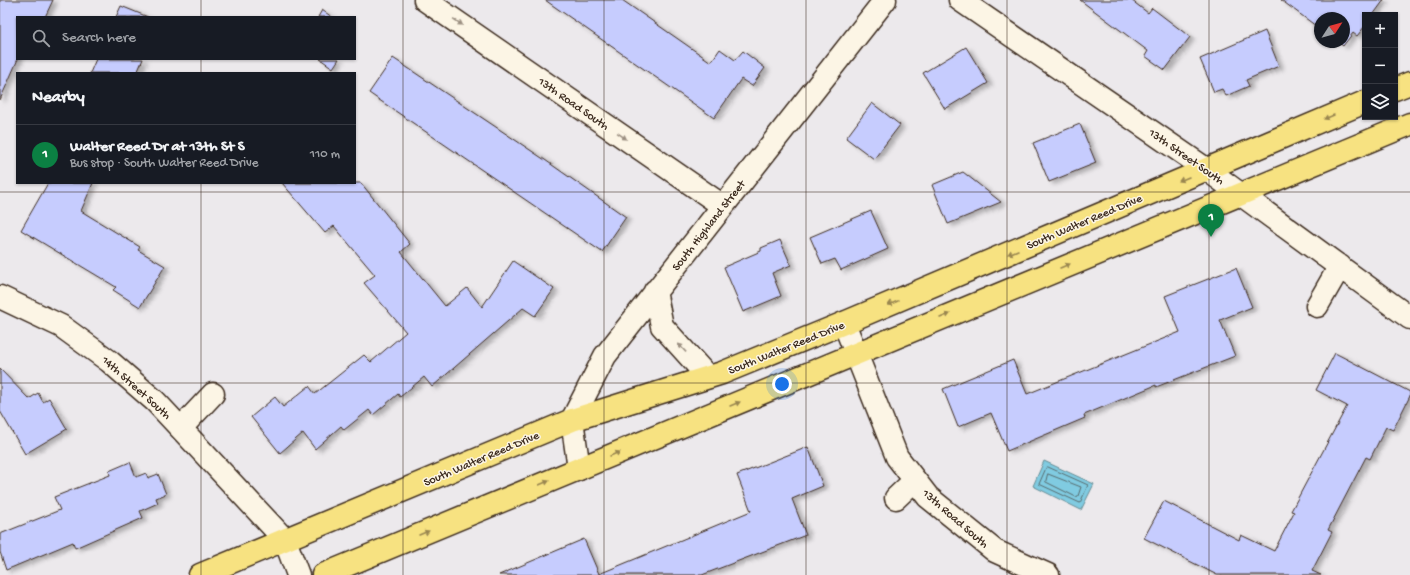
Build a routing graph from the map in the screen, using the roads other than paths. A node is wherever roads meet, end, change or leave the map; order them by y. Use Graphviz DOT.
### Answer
graph roads {
  1 [pos="426,0"];
  2 [pos="886,0"];
  3 [pos="960,0"];
  4 [pos="1410,83"];
  5 [pos="1398,88"];
  6 [pos="1362,103"];
  7 [pos="1410,124"];
  8 [pos="1206,169"];
  9 [pos="1240,194"];
  10 [pos="723,206"];
  11 [pos="1340,266"];
  12 [pos="655,291"];
  13 [pos="0,297"];
  14 [pos="1317,306"];
  15 [pos="1410,318"];
  16 [pos="844,323"];
  17 [pos="856,353"];
  18 [pos="708,377"];
  19 [pos="213,394"];
  20 [pos="572,420"];
  21 [pos="180,428"];
  22 [pos="579,469"];
  23 [pos="915,480"];
  24 [pos="896,498"];
  25 [pos="285,540"];
  26 [pos="200,575"];
  27 [pos="298,575"];
  28 [pos="323,575"];
  29 [pos="1048,575"];
  1 -- 10 [label="street, 13th Road South, one-way"];
  2 -- 10 [label="street, South Highland Street"];
  3 -- 8 [label="street, 13th Street South"];
  4 -- 5 [label="main road"];
  6 -- 8 [label="main road, South Walter Reed Drive, one-way"];
  7 -- 9 [label="main road"];
  8 -- 9 [label="street, 13th Street South"];
  8 -- 16 [label="main road, South Walter Reed Drive, one-way"];
  9 -- 11 [label="street, 13th Street South"];
  17 -- 9 [label="main road, one-way"];
  10 -- 12 [label="street, South Highland Street"];
  11 -- 14 [label="street"];
  11 -- 15 [label="street, 13th Street South"];
  18 -- 12 [label="street, one-way"];
  12 -- 20 [label="street, South Highland Street"];
  13 -- 21 [label="street, 14th Street South"];
  16 -- 17 [label="street, 13th Road South"];
  16 -- 18 [label="main road, South Walter Reed Drive"];
  22 -- 17 [label="main road, one-way"];
  17 -- 23 [label="street, 13th Road South"];
  18 -- 20 [label="main road, South Walter Reed Drive"];
  19 -- 21 [label="street"];
  20 -- 22 [label="street"];
  20 -- 25 [label="main road, South Walter Reed Drive"];
  21 -- 25 [label="street, 14th Street South"];
  28 -- 22 [label="main road, one-way"];
  23 -- 24 [label="street"];
  23 -- 29 [label="street, 13th Road South"];
  25 -- 26 [label="main road, South Walter Reed Drive"];
  25 -- 27 [label="street"];
}
